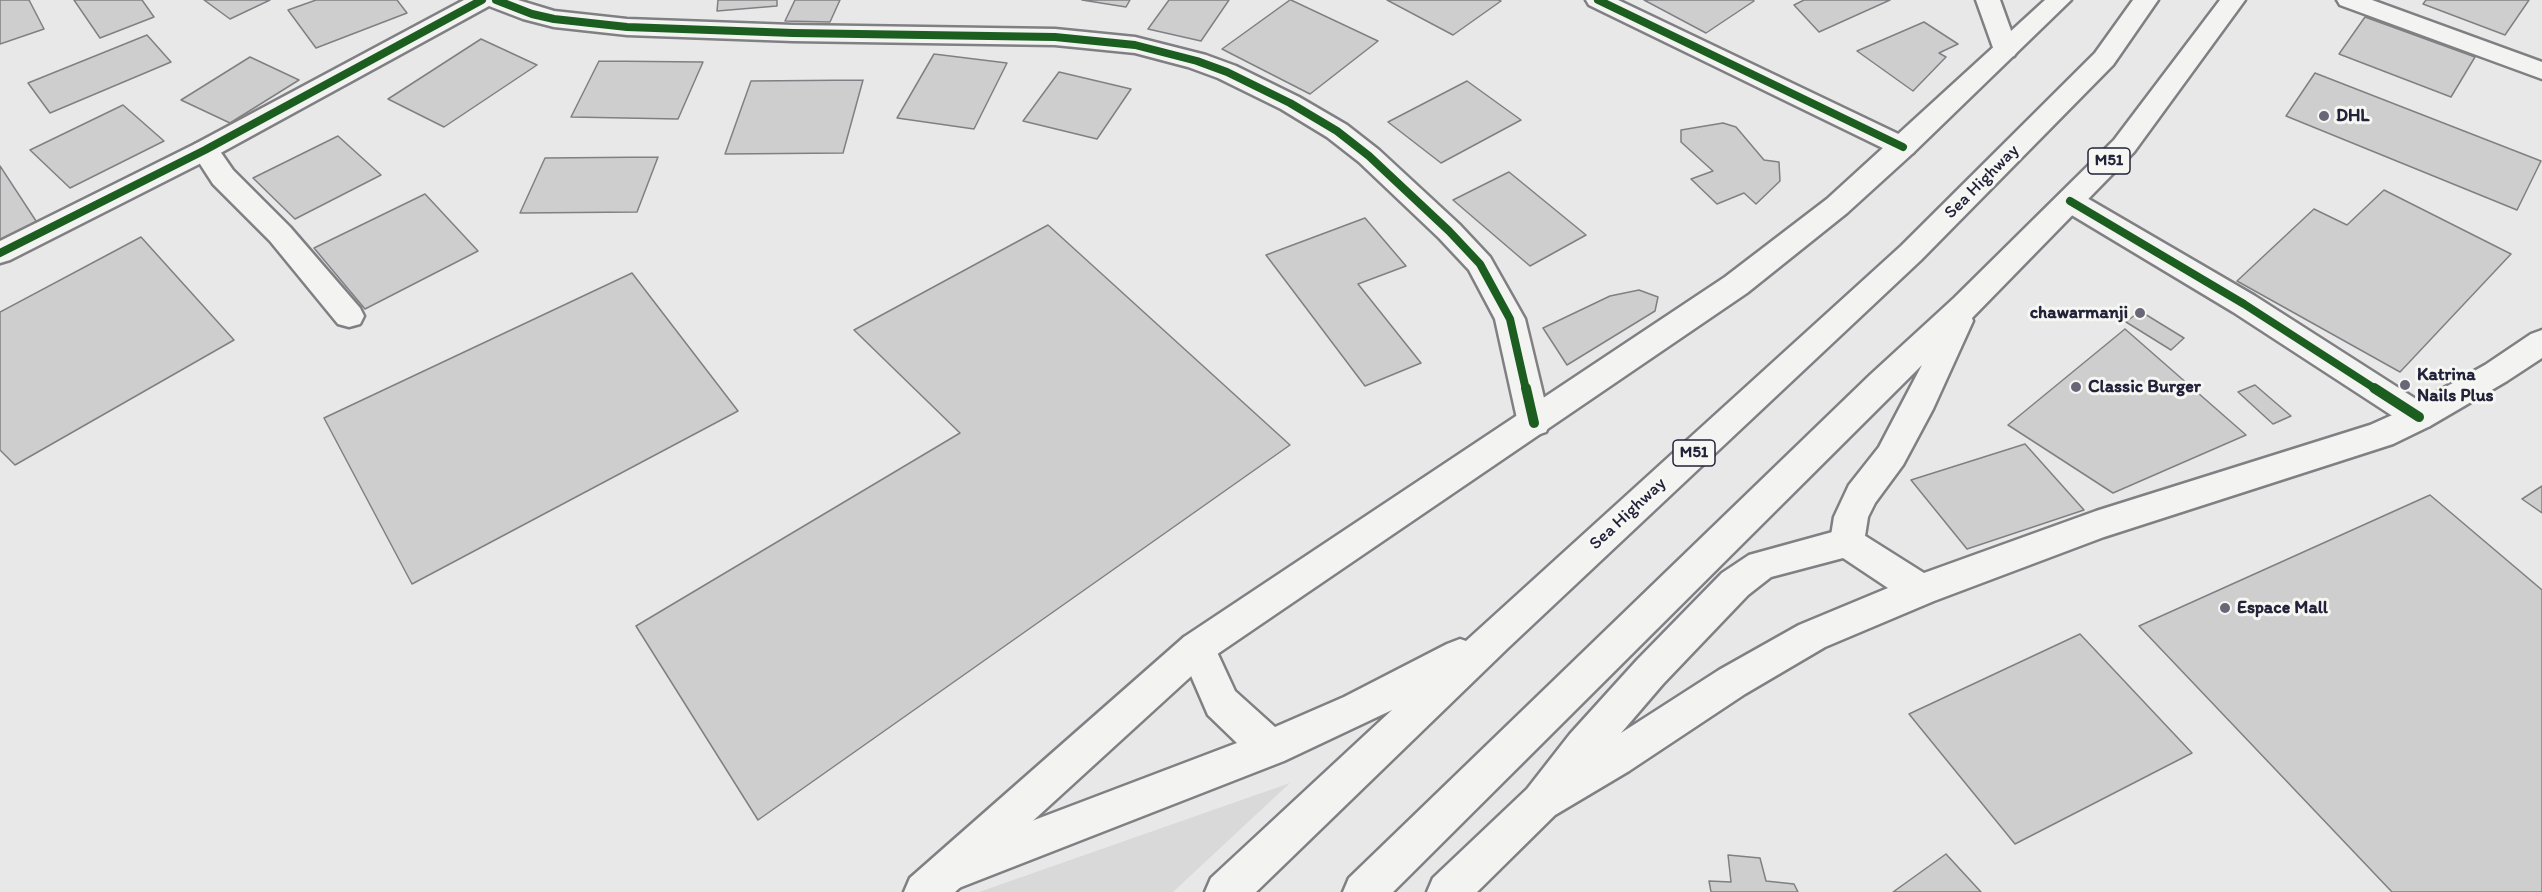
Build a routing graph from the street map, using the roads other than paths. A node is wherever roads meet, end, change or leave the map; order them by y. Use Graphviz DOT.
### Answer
graph roads {
  1 [pos="482,0"];
  2 [pos="496,0"];
  3 [pos="1598,0"];
  4 [pos="1988,0"];
  5 [pos="2059,0"];
  6 [pos="2146,0"];
  7 [pos="2233,0"];
  8 [pos="2349,0"];
  9 [pos="2005,50"];
  10 [pos="2542,71"];
  11 [pos="1903,147"];
  12 [pos="205,150"];
  13 [pos="2070,201"];
  14 [pos="0,253"];
  15 [pos="1965,306"];
  16 [pos="349,316"];
  17 [pos="2542,342"];
  18 [pos="2419,417"];
  19 [pos="1534,423"];
  20 [pos="1847,542"];
  21 [pos="1921,590"];
  22 [pos="1496,636"];
  23 [pos="1197,648"];
  24 [pos="1270,748"];
  25 [pos="1541,802"];
  26 [pos="938,881"];
  27 [pos="1226,892"];
  28 [pos="1364,892"];
  29 [pos="1448,892"];
  1 -- 12 [label="main road"];
  2 -- 19 [label="main road"];
  3 -- 11 [label="main road"];
  4 -- 9 [label="main road"];
  5 -- 9 [label="main road"];
  6 -- 22 [label="main road, Sea Highway / M51"];
  7 -- 13 [label="main road, M51"];
  8 -- 10 [label="main road"];
  9 -- 11 [label="main road"];
  11 -- 19 [label="main road"];
  12 -- 14 [label="main road"];
  12 -- 16 [label="main road"];
  13 -- 15 [label="main road, M51"];
  13 -- 18 [label="main road"];
  15 -- 20 [label="main road"];
  15 -- 28 [label="main road, M51"];
  17 -- 18 [label="main road"];
  18 -- 21 [label="main road"];
  19 -- 23 [label="main road"];
  20 -- 21 [label="main road"];
  20 -- 25 [label="main road"];
  21 -- 25 [label="main road"];
  22 -- 24 [label="main road"];
  22 -- 27 [label="main road, Sea Highway / M51"];
  23 -- 24 [label="main road"];
  23 -- 26 [label="main road"];
  24 -- 26 [label="main road"];
  25 -- 29 [label="main road"];
}
